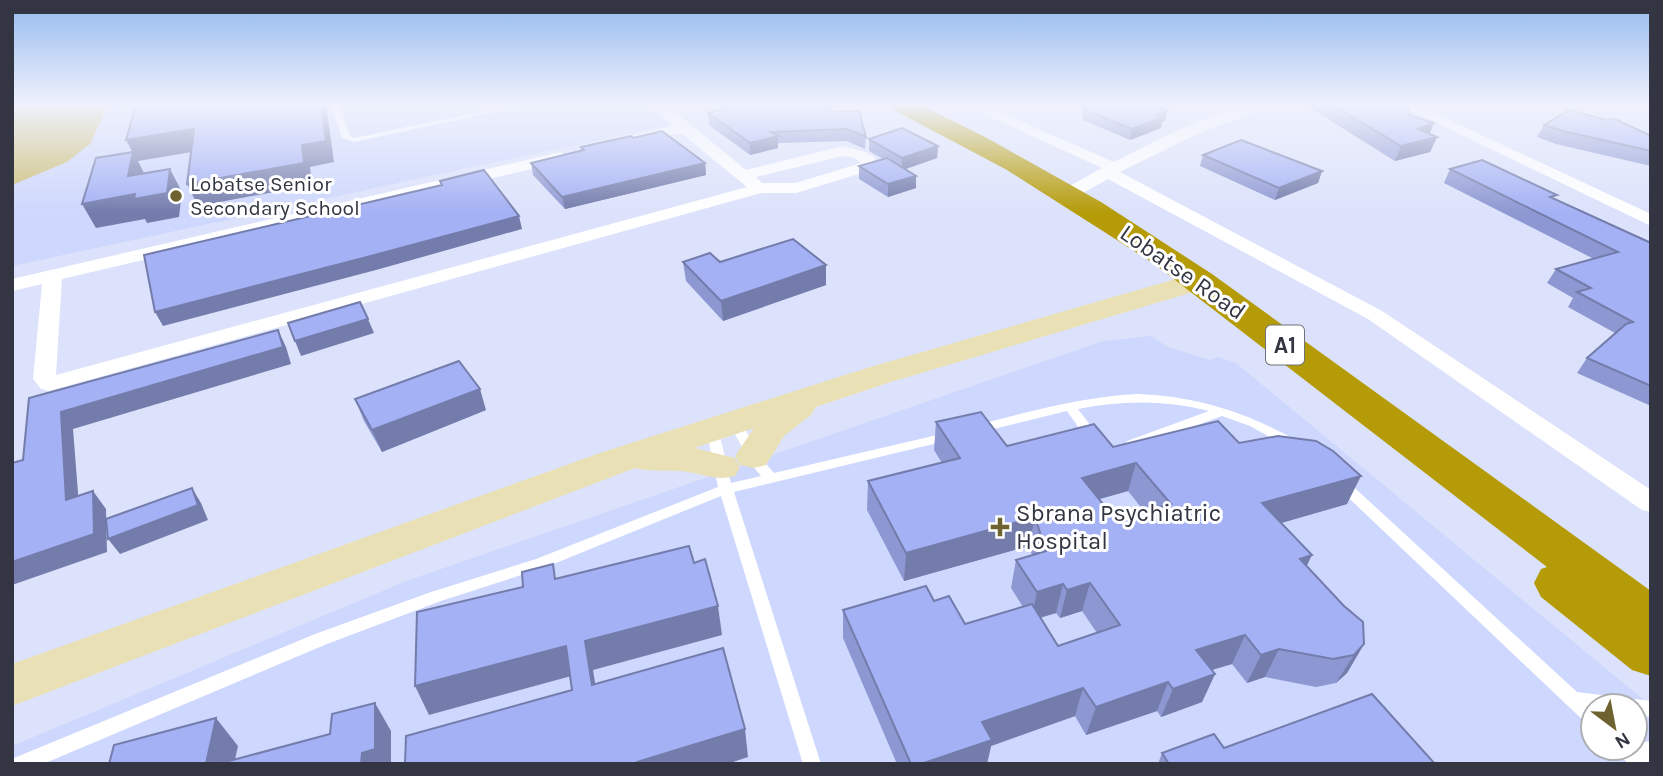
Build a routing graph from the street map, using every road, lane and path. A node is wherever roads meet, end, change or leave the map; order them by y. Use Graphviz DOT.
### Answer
graph roads {
  1 [pos="633,140"];
  2 [pos="698,140"];
  3 [pos="972,140"];
  4 [pos="1047,140"];
  5 [pos="1175,140"];
  6 [pos="1480,140"];
  7 [pos="617,144"];
  8 [pos="576,153"];
  9 [pos="1111,170"];
  10 [pos="742,177"];
  11 [pos="760,188"];
  12 [pos="1068,194"];
  13 [pos="1651,221"];
  14 [pos="53,275"];
  15 [pos="1200,281"];
  16 [pos="12,285"];
  17 [pos="1290,349"];
  18 [pos="816,395"];
  19 [pos="1070,407"];
  20 [pos="1222,411"];
  21 [pos="723,425"];
  22 [pos="1305,452"];
  23 [pos="613,461"];
  24 [pos="1326,468"];
  25 [pos="743,472"];
  26 [pos="1651,503"];
  27 [pos="1651,619"];
  28 [pos="1651,654"];
  29 [pos="12,685"];
  30 [pos="1573,699"];
  31 [pos="1579,700"];
  32 [pos="1579,705"];
  33 [pos="21,764"];
  34 [pos="812,764"];
  1 -- 7 [label="street"];
  2 -- 10 [label="street"];
  3 -- 12 [label="highway, Lobatse Road / A1"];
  4 -- 9 [label="street"];
  5 -- 9 [label="street"];
  6 -- 13 [label="street"];
  8 -- 14 [label="street"];
  9 -- 12 [label="street"];
  9 -- 26 [label="street"];
  10 -- 11 [label="street"];
  10 -- 11 [label="street"];
  11 -- 14 [label="street"];
  12 -- 15 [label="highway, Lobatse Road / A1"];
  14 -- 16 [label="street"];
  15 -- 17 [label="highway, Lobatse Road / A1"];
  15 -- 18 [label="street"];
  17 -- 27 [label="highway, Lobatse Road / A1"];
  17 -- 28 [label="highway"];
  18 -- 21 [label="street"];
  18 -- 25 [label="street"];
  19 -- 20 [label="lane"];
  19 -- 20 [label="lane"];
  19 -- 25 [label="lane"];
  20 -- 22 [label="lane"];
  21 -- 23 [label="street"];
  21 -- 25 [label="lane"];
  21 -- 25 [label="lane"];
  23 -- 25 [label="street"];
  23 -- 29 [label="street"];
  24 -- 30 [label="lane"];
  25 -- 33 [label="lane"];
  25 -- 34 [label="lane"];
  30 -- 31 [label="lane"];
  30 -- 32 [label="lane"];
}
